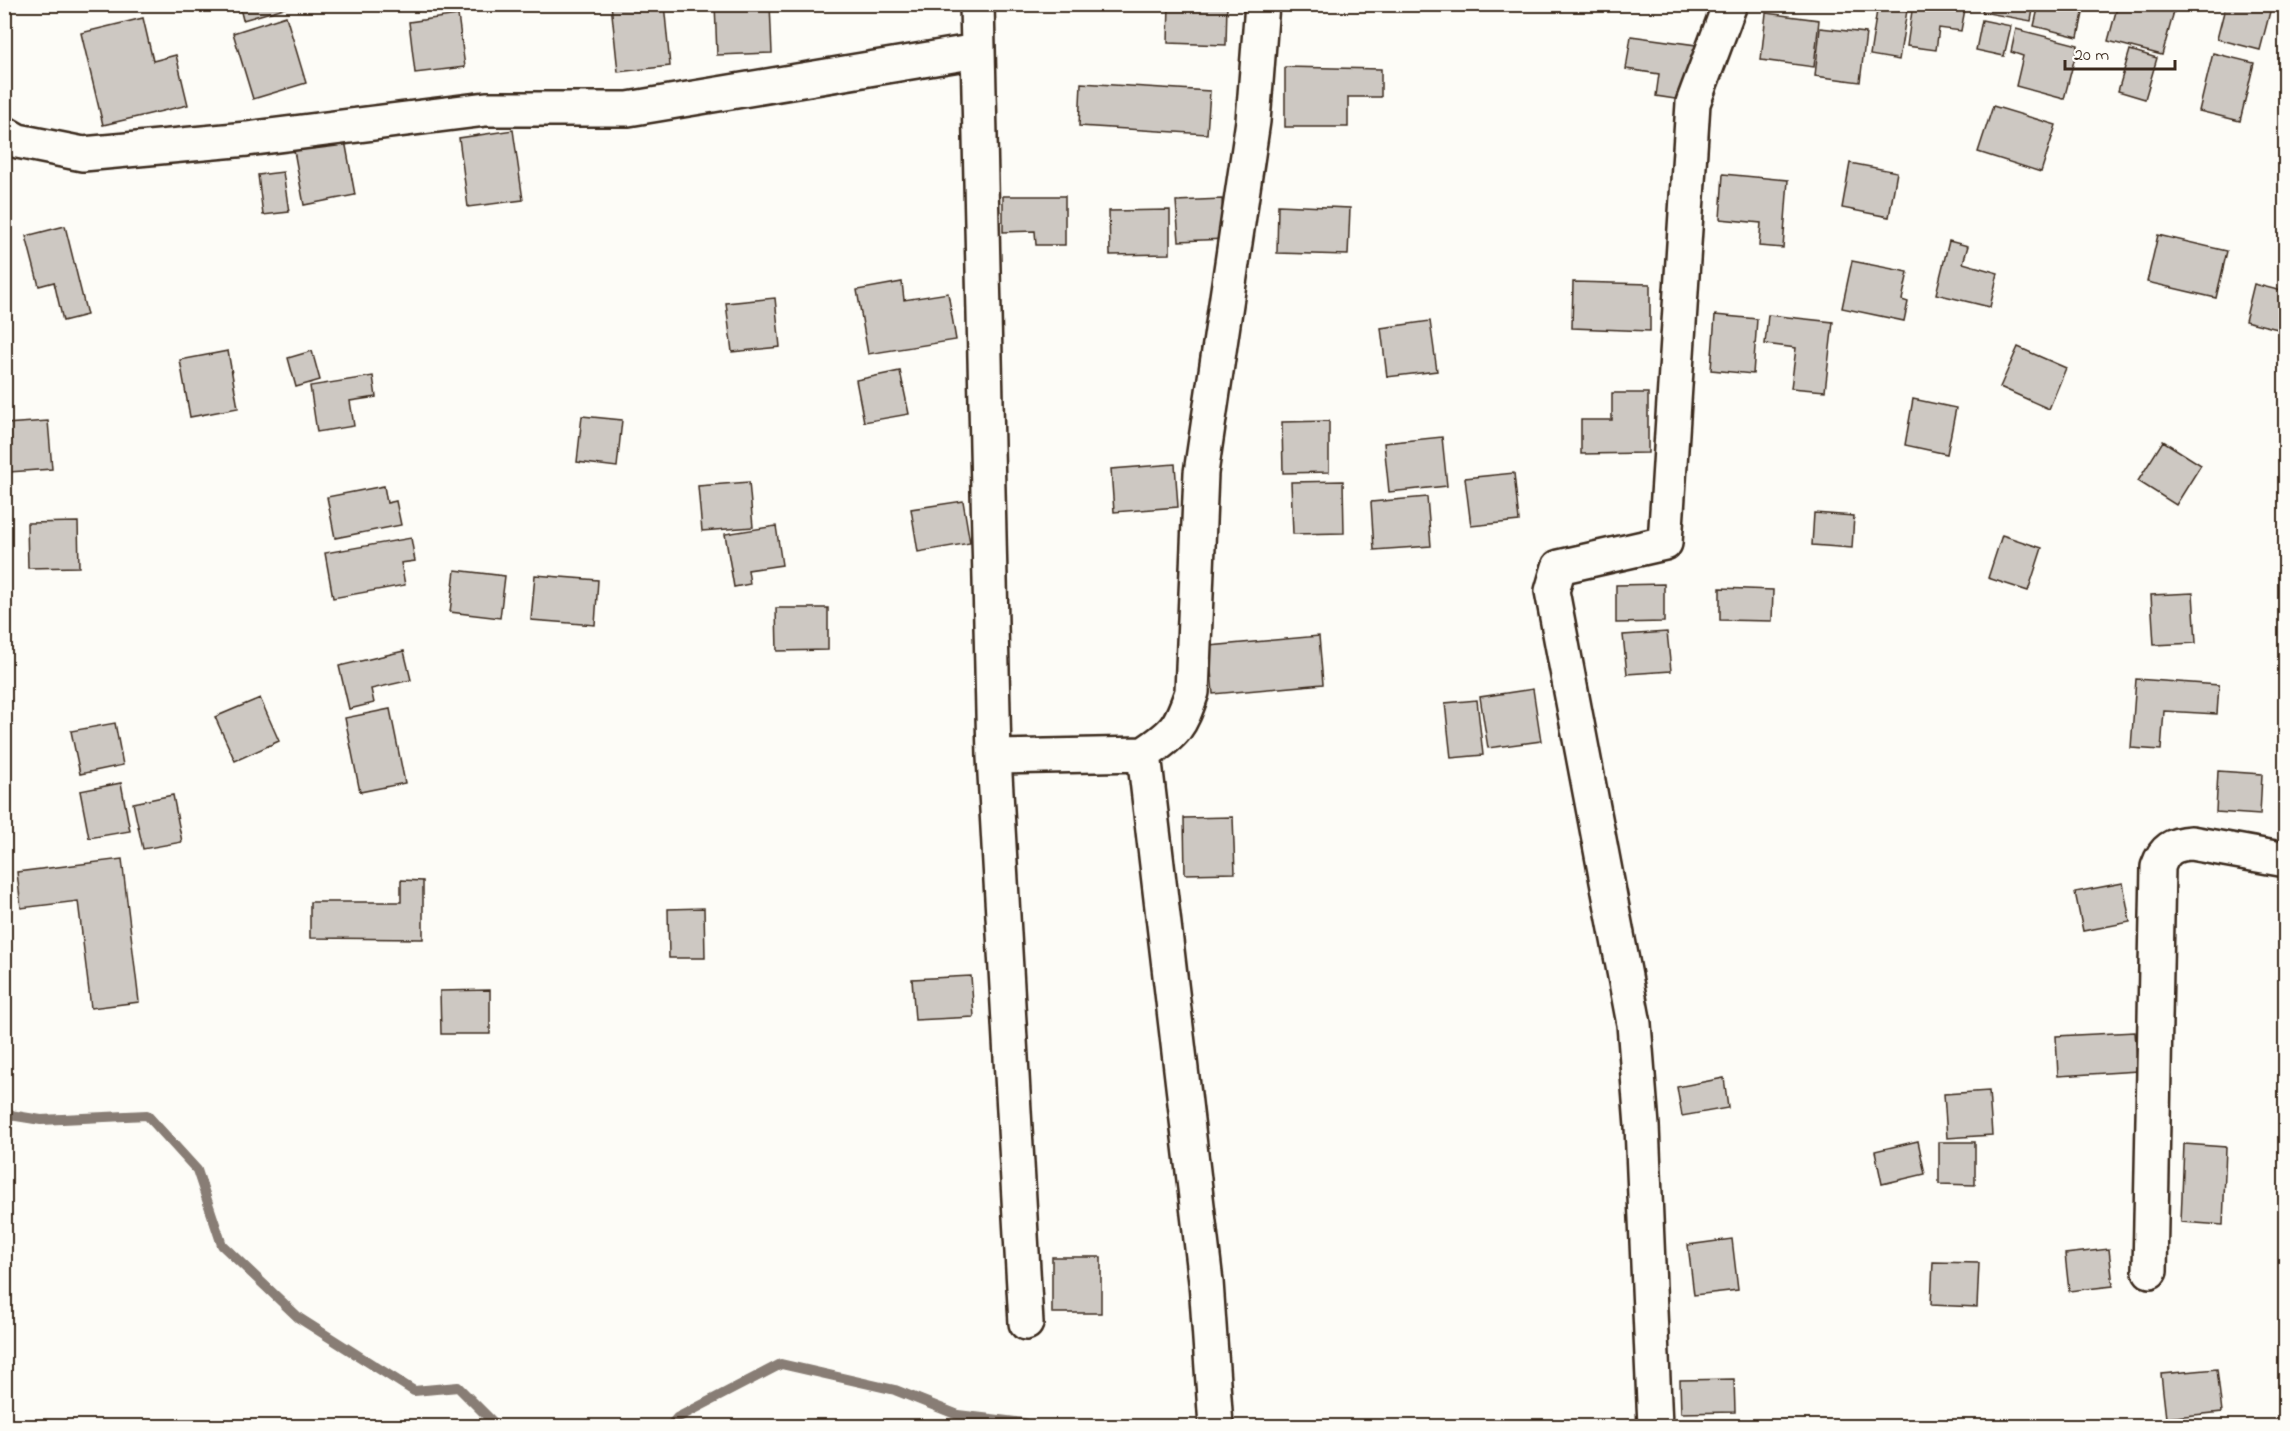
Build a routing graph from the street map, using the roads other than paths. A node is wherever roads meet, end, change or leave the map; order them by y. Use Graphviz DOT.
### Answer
graph roads {
  1 [pos="977,4"];
  2 [pos="1262,4"];
  3 [pos="1730,4"];
  4 [pos="977,51"];
  5 [pos="4,133"];
  6 [pos="1144,754"];
  7 [pos="994,757"];
  8 [pos="2286,860"];
  9 [pos="2150,1271"];
  10 [pos="1026,1323"];
  11 [pos="1216,1426"];
  12 [pos="1654,1426"];
  1 -- 4 [label="street"];
  2 -- 6 [label="street"];
  3 -- 12 [label="street"];
  4 -- 5 [label="street"];
  4 -- 7 [label="street"];
  6 -- 7 [label="street"];
  6 -- 11 [label="street"];
  7 -- 10 [label="street"];
  8 -- 9 [label="street"];
}
